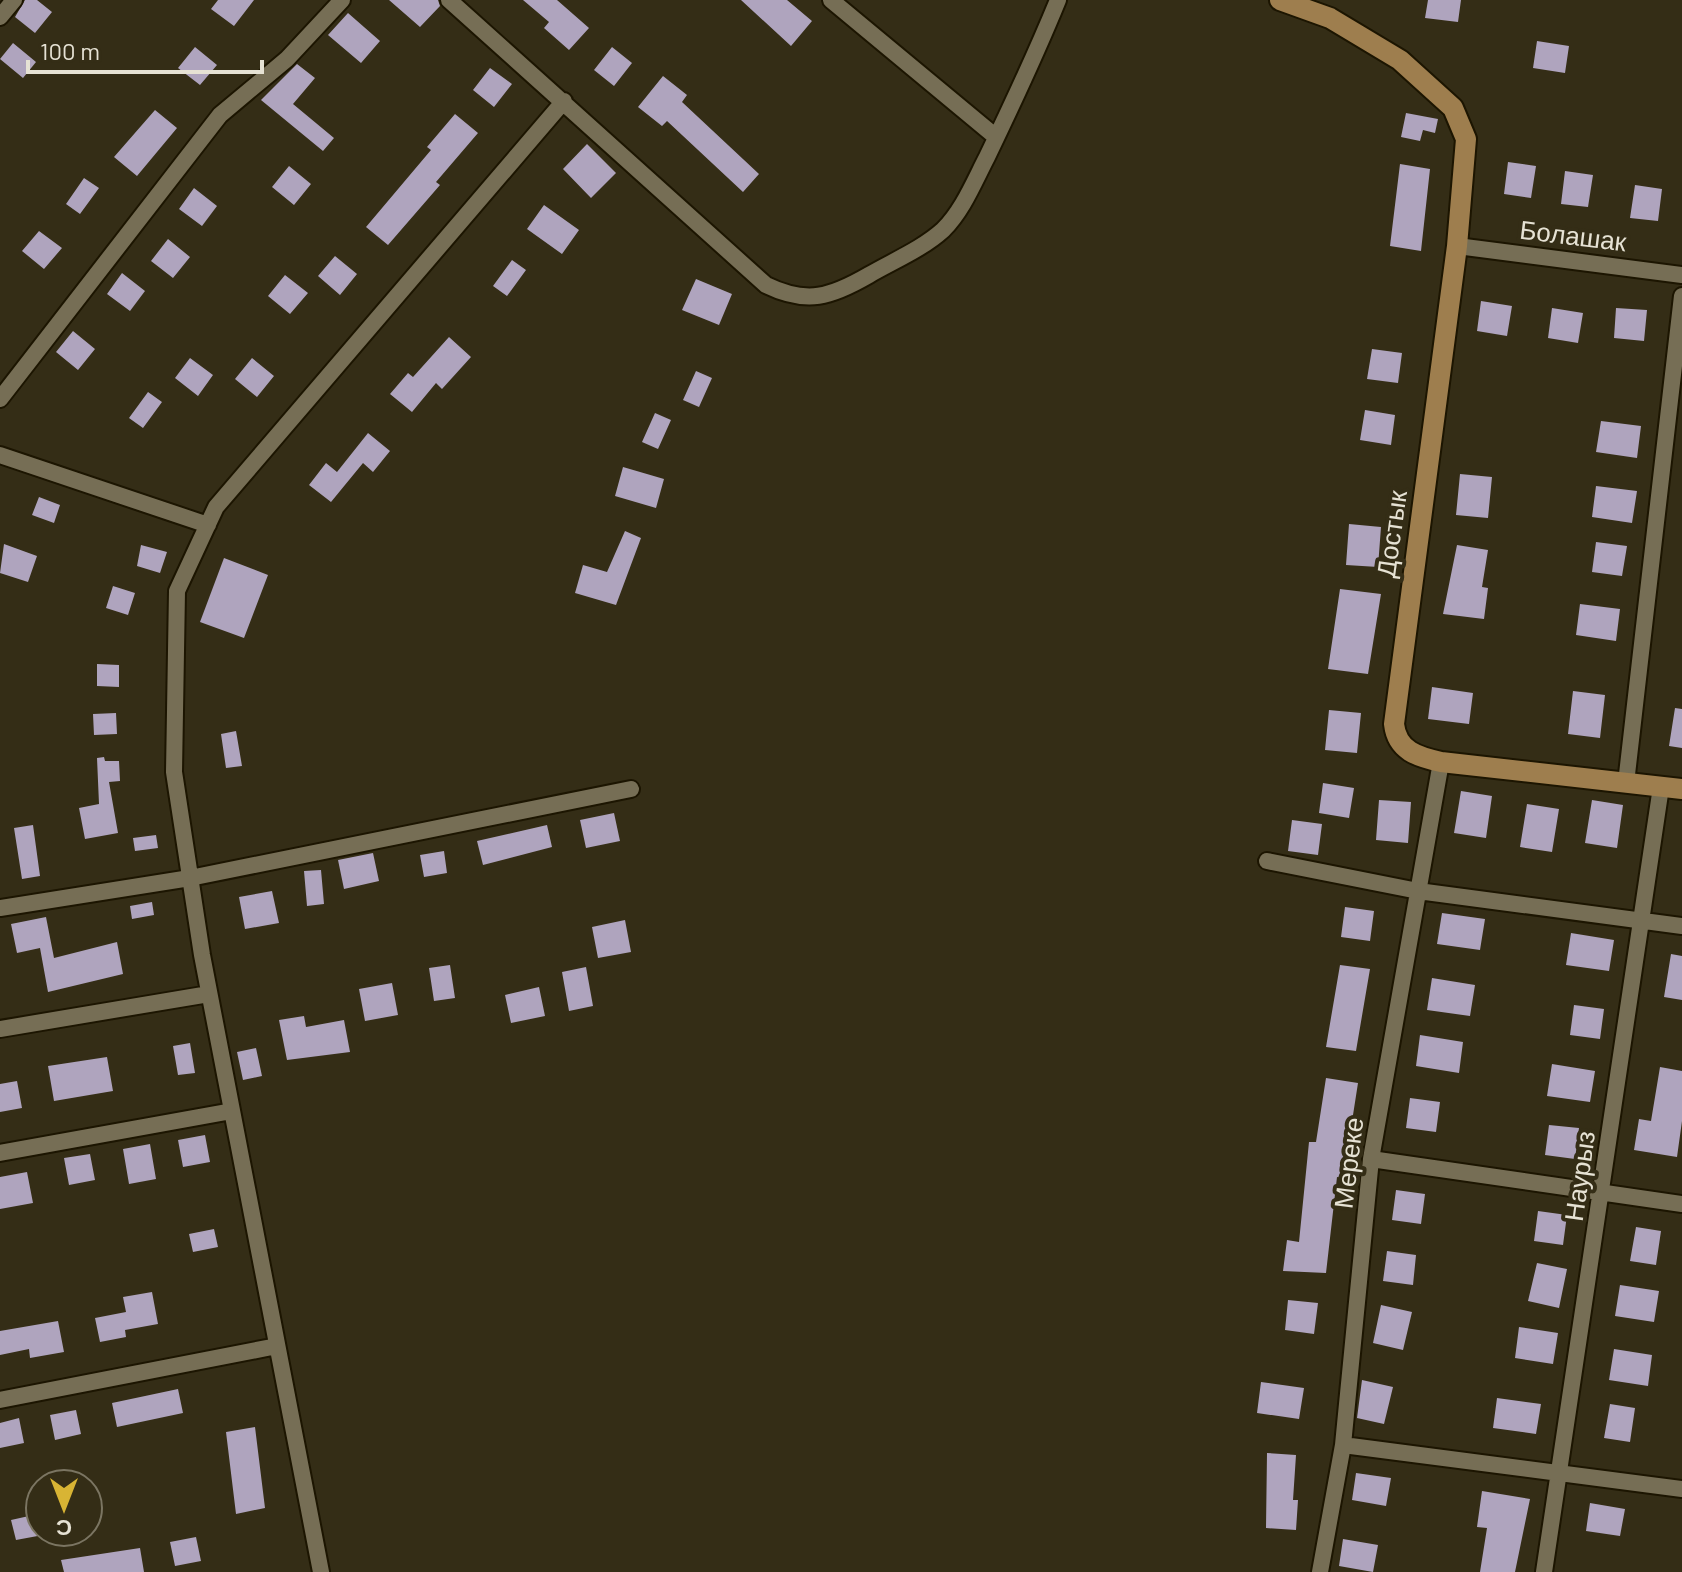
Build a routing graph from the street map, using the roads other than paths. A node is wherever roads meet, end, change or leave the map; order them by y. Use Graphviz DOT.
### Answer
graph roads {
  1 [pos="14,0"];
  2 [pos="342,0"];
  3 [pos="449,0"];
  4 [pos="831,0"];
  5 [pos="1058,0"];
  6 [pos="1280,0"];
  7 [pos="0,17"];
  8 [pos="564,101"];
  9 [pos="996,137"];
  10 [pos="1457,246"];
  11 [pos="1682,275"];
  12 [pos="1682,296"];
  13 [pos="0,399"];
  14 [pos="0,455"];
  15 [pos="208,525"];
  16 [pos="1441,762"];
  17 [pos="1626,783"];
  18 [pos="1661,787"];
  19 [pos="631,789"];
  20 [pos="1682,789"];
  21 [pos="1267,861"];
  22 [pos="190,878"];
  23 [pos="1418,891"];
  24 [pos="0,908"];
  25 [pos="1641,921"];
  26 [pos="1682,926"];
  27 [pos="209,994"];
  28 [pos="0,1029"];
  29 [pos="232,1111"];
  30 [pos="0,1153"];
  31 [pos="1371,1159"];
  32 [pos="1602,1193"];
  33 [pos="1682,1204"];
  34 [pos="277,1346"];
  35 [pos="0,1400"];
  36 [pos="1343,1445"];
  37 [pos="1558,1473"];
  38 [pos="1682,1489"];
  39 [pos="321,1572"];
  40 [pos="1320,1572"];
  41 [pos="1544,1572"];
  1 -- 7 [label="street"];
  2 -- 13 [label="street"];
  3 -- 8 [label="street"];
  4 -- 9 [label="street"];
  5 -- 9 [label="street"];
  6 -- 10 [label="street, Достык"];
  8 -- 9 [label="street"];
  8 -- 15 [label="street"];
  10 -- 11 [label="street, Болашак"];
  10 -- 16 [label="street, Достык"];
  12 -- 17 [label="street"];
  14 -- 15 [label="street"];
  15 -- 22 [label="street"];
  16 -- 17 [label="street, Достык"];
  16 -- 23 [label="street, Мереке"];
  17 -- 18 [label="street, Достык"];
  18 -- 20 [label="street, Достык"];
  18 -- 25 [label="street, Наурыз"];
  19 -- 22 [label="street"];
  21 -- 23 [label="street"];
  22 -- 24 [label="street"];
  22 -- 27 [label="street"];
  23 -- 25 [label="street"];
  23 -- 31 [label="street, Мереке"];
  25 -- 26 [label="street"];
  25 -- 32 [label="street, Наурыз"];
  27 -- 28 [label="street"];
  27 -- 29 [label="street"];
  29 -- 30 [label="street"];
  29 -- 34 [label="street"];
  31 -- 32 [label="street"];
  31 -- 36 [label="street, Мереке"];
  32 -- 33 [label="street"];
  32 -- 37 [label="street, Наурыз"];
  34 -- 35 [label="street"];
  34 -- 39 [label="street"];
  36 -- 37 [label="street"];
  36 -- 40 [label="street, Мереке"];
  37 -- 38 [label="street"];
  37 -- 41 [label="street, Наурыз"];
}
